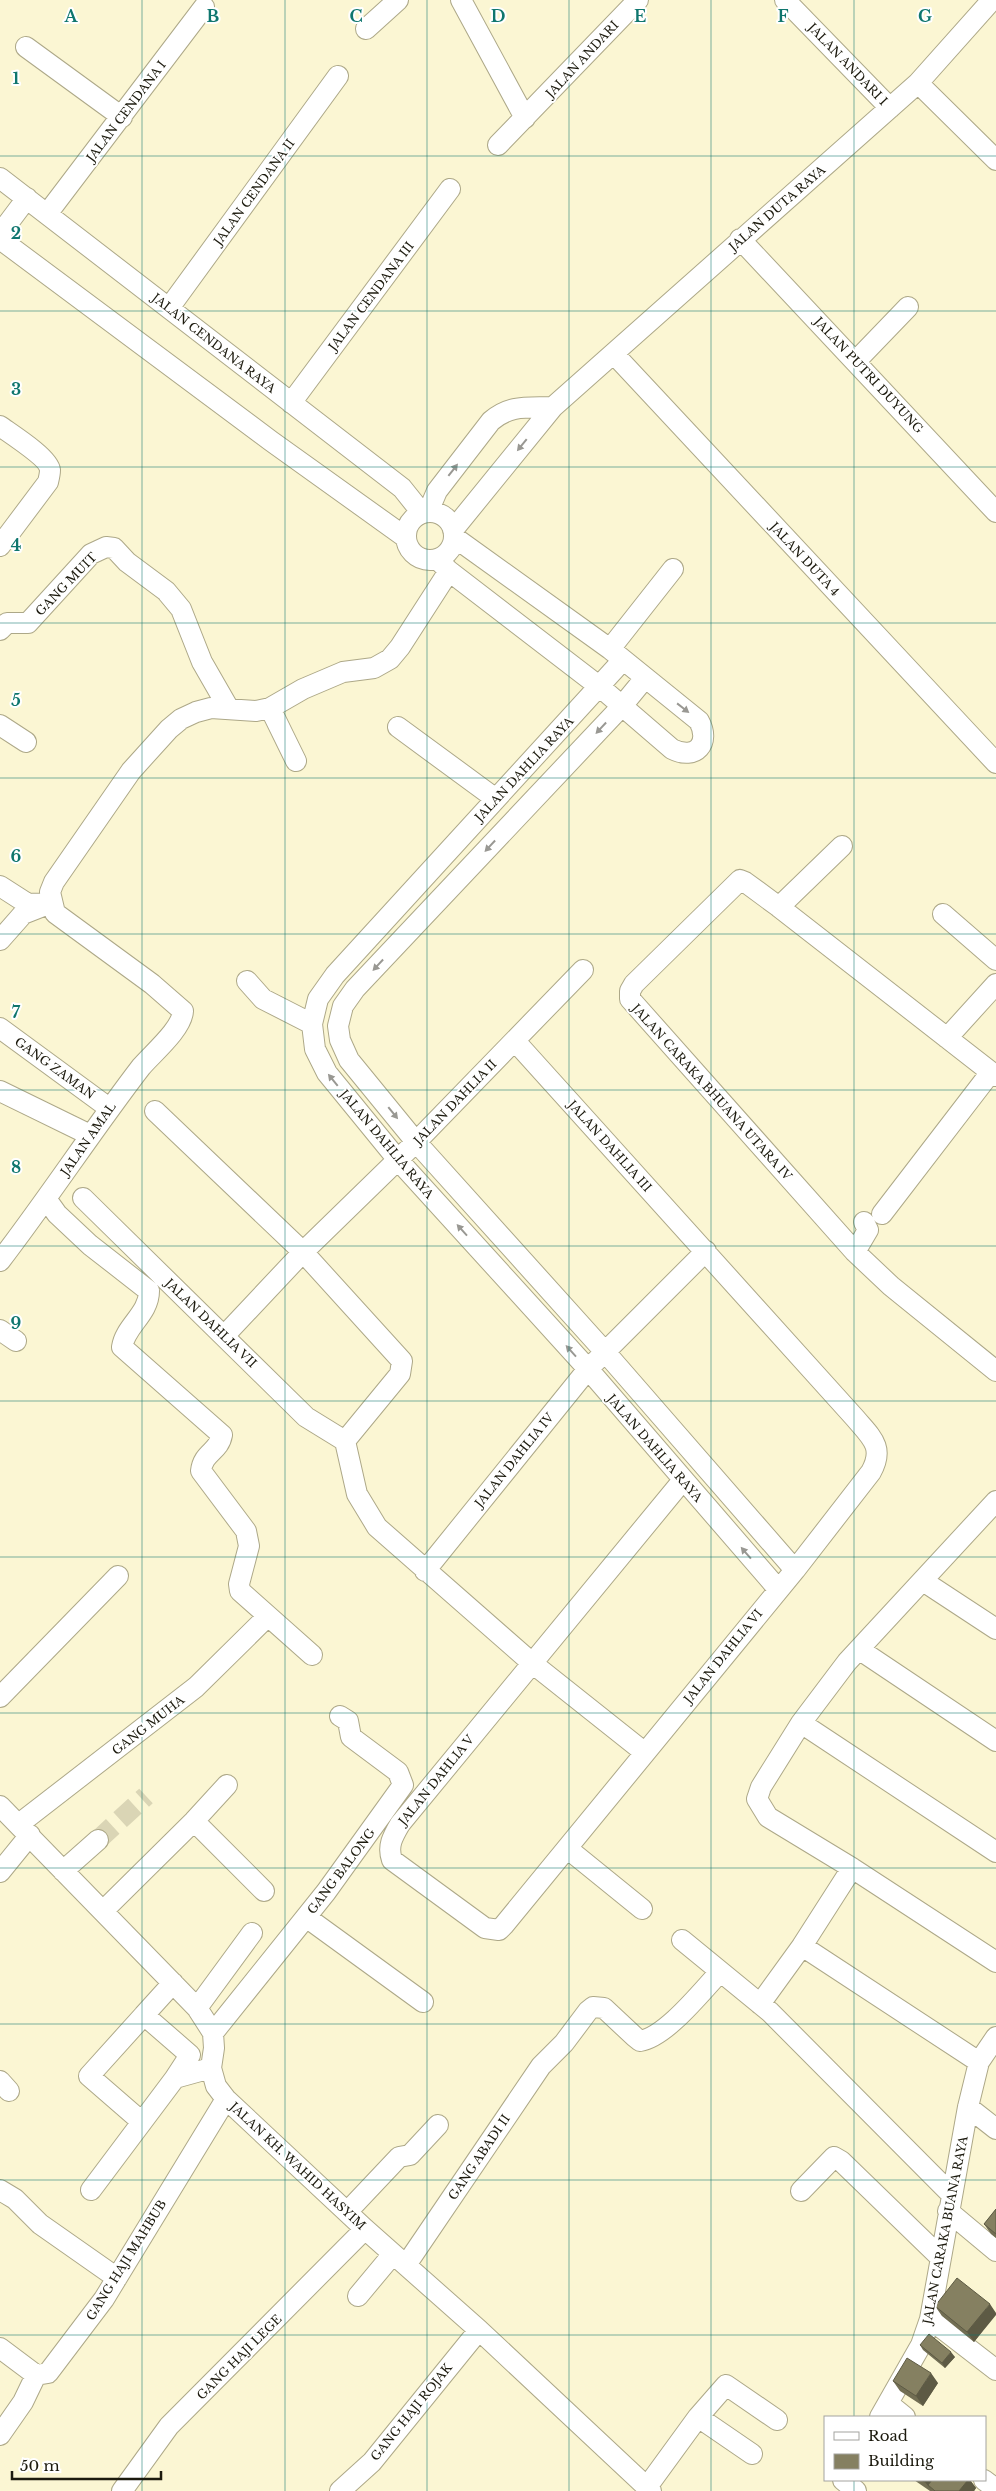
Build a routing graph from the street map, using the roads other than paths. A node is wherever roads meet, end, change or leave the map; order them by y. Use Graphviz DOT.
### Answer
graph roads {
  1 [pos="398,0"];
  2 [pos="461,0"];
  3 [pos="638,0"];
  4 [pos="785,0"];
  5 [pos="992,0"];
  6 [pos="204,7"];
  7 [pos="366,29"];
  8 [pos="26,47"];
  9 [pos="338,76"];
  10 [pos="918,84"];
  11 [pos="890,108"];
  12 [pos="122,117"];
  13 [pos="525,118"];
  14 [pos="498,145"];
  15 [pos="996,160"];
  16 [pos="1,182"];
  17 [pos="450,189"];
  18 [pos="26,198"];
  19 [pos="47,214"];
  20 [pos="0,234"];
  21 [pos="0,239"];
  22 [pos="740,240"];
  23 [pos="908,307"];
  24 [pos="169,308"];
  25 [pos="609,358"];
  26 [pos="856,361"];
  27 [pos="291,402"];
  28 [pos="552,407"];
  29 [pos="0,426"];
  30 [pos="425,512"];
  31 [pos="996,512"];
  32 [pos="454,533"];
  33 [pos="405,537"];
  34 [pos="0,546"];
  35 [pos="443,565"];
  36 [pos="673,569"];
  37 [pos="0,630"];
  38 [pos="617,655"];
  39 [pos="645,678"];
  40 [pos="600,687"];
  41 [pos="622,706"];
  42 [pos="270,708"];
  43 [pos="229,709"];
  44 [pos="0,725"];
  45 [pos="398,727"];
  46 [pos="26,742"];
  47 [pos="296,761"];
  48 [pos="996,763"];
  49 [pos="496,799"];
  50 [pos="842,846"];
  51 [pos="0,886"];
  52 [pos="51,902"];
  53 [pos="779,907"];
  54 [pos="943,914"];
  55 [pos="0,940"];
  56 [pos="996,960"];
  57 [pos="583,970"];
  58 [pos="247,981"];
  59 [pos="996,984"];
  60 [pos="312,1024"];
  61 [pos="0,1028"];
  62 [pos="947,1038"];
  63 [pos="515,1040"];
  64 [pos="993,1074"];
  65 [pos="0,1091"];
  66 [pos="109,1108"];
  67 [pos="155,1112"];
  68 [pos="90,1135"];
  69 [pos="416,1142"];
  70 [pos="398,1160"];
  71 [pos="83,1198"];
  72 [pos="47,1200"];
  73 [pos="706,1251"];
  74 [pos="303,1252"];
  75 [pos="855,1252"];
  76 [pos="0,1261"];
  77 [pos="225,1334"];
  78 [pos="606,1352"];
  79 [pos="588,1369"];
  80 [pos="996,1371"];
  81 [pos="345,1441"];
  82 [pos="877,1461"];
  83 [pos="683,1480"];
  84 [pos="993,1509"];
  85 [pos="795,1570"];
  86 [pos="425,1571"];
  87 [pos="118,1576"];
  88 [pos="923,1580"];
  89 [pos="778,1590"];
  90 [pos="268,1616"];
  91 [pos="996,1629"];
  92 [pos="860,1650"];
  93 [pos="312,1655"];
  94 [pos="532,1663"];
  95 [pos="0,1697"];
  96 [pos="340,1716"];
  97 [pos="802,1723"];
  98 [pos="996,1741"];
  99 [pos="644,1752"];
  100 [pos="227,1786"];
  101 [pos="0,1806"];
  102 [pos="194,1821"];
  103 [pos="24,1830"];
  104 [pos="98,1840"];
  105 [pos="993,1843"];
  106 [pos="568,1849"];
  107 [pos="852,1868"];
  108 [pos="63,1871"];
  109 [pos="0,1872"];
  110 [pos="264,1891"];
  111 [pos="642,1909"];
  112 [pos="103,1911"];
  113 [pos="306,1917"];
  114 [pos="485,1928"];
  115 [pos="252,1933"];
  116 [pos="682,1940"];
  117 [pos="802,1946"];
  118 [pos="996,1962"];
  119 [pos="720,1972"];
  120 [pos="172,1982"];
  121 [pos="423,2002"];
  122 [pos="760,2004"];
  123 [pos="197,2008"];
  124 [pos="144,2015"];
  125 [pos="213,2033"];
  126 [pos="996,2037"];
  127 [pos="979,2062"];
  128 [pos="211,2068"];
  129 [pos="175,2078"];
  130 [pos="226,2099"];
  131 [pos="968,2107"];
  132 [pos="142,2122"];
  133 [pos="438,2125"];
  134 [pos="996,2129"];
  135 [pos="0,2190"];
  136 [pos="91,2190"];
  137 [pos="801,2191"];
  138 [pos="950,2203"];
  139 [pos="348,2211"];
  140 [pos="365,2229"];
  141 [pos="996,2251"];
  142 [pos="940,2257"];
  143 [pos="400,2259"];
  144 [pos="116,2278"];
  145 [pos="358,2296"];
  146 [pos="930,2320"];
  147 [pos="479,2330"];
  148 [pos="0,2348"];
  149 [pos="996,2370"];
  150 [pos="36,2375"];
  151 [pos="885,2411"];
  152 [pos="902,2416"];
  153 [pos="698,2417"];
  154 [pos="777,2420"];
  155 [pos="0,2435"];
  156 [pos="752,2454"];
  157 [pos="843,2481"];
  158 [pos="985,2481"];
  159 [pos="649,2489"];
  160 [pos="996,2489"];
  161 [pos="122,2491"];
  162 [pos="340,2491"];
  163 [pos="856,2491"];
  1 -- 7 [label="street"];
  2 -- 13 [label="street"];
  3 -- 13 [label="street, JALAN ANDARI"];
  4 -- 11 [label="street, JALAN ANDARI I"];
  5 -- 10 [label="street, JALAN DUTA RAYA"];
  6 -- 12 [label="street, JALAN CENDANA I"];
  8 -- 12 [label="street"];
  9 -- 24 [label="street, JALAN CENDANA II"];
  10 -- 11 [label="street, JALAN DUTA RAYA"];
  10 -- 15 [label="street"];
  11 -- 22 [label="street, JALAN DUTA RAYA"];
  12 -- 19 [label="street, JALAN CENDANA I"];
  13 -- 14 [label="street, JALAN ANDARI"];
  16 -- 18 [label="street, JALAN CENDANA RAYA"];
  17 -- 27 [label="street, JALAN CENDANA III"];
  18 -- 19 [label="street, JALAN CENDANA RAYA"];
  18 -- 20 [label="street"];
  19 -- 24 [label="street, JALAN CENDANA RAYA"];
  21 -- 33 [label="street"];
  22 -- 25 [label="street, JALAN DUTA RAYA"];
  22 -- 26 [label="street, JALAN PUTRI DUYUNG"];
  23 -- 26 [label="street"];
  24 -- 27 [label="street, JALAN CENDANA RAYA"];
  25 -- 28 [label="street, JALAN DUTA RAYA"];
  25 -- 48 [label="street, JALAN DUTA 4"];
  26 -- 31 [label="street, JALAN PUTRI DUYUNG"];
  27 -- 30 [label="street, JALAN CENDANA RAYA"];
  30 -- 28 [label="street, one-way"];
  28 -- 32 [label="street, JALAN DUTA RAYA, one-way"];
  29 -- 34 [label="street"];
  30 -- 32 [label="street"];
  30 -- 33 [label="street"];
  32 -- 35 [label="street"];
  32 -- 38 [label="street"];
  33 -- 35 [label="street"];
  35 -- 40 [label="street"];
  35 -- 42 [label="street"];
  36 -- 38 [label="street, JALAN DAHLIA RAYA"];
  37 -- 43 [label="street, GANG MUIT"];
  38 -- 39 [label="street"];
  38 -- 40 [label="street, JALAN DAHLIA RAYA"];
  39 -- 41 [label="street, JALAN DAHLIA RAYA"];
  39 -- 41 [label="street, one-way"];
  40 -- 41 [label="street"];
  40 -- 49 [label="street, JALAN DAHLIA RAYA"];
  41 -- 69 [label="street, JALAN DAHLIA RAYA, one-way"];
  42 -- 43 [label="street"];
  42 -- 47 [label="street"];
  43 -- 52 [label="street"];
  44 -- 46 [label="street"];
  45 -- 49 [label="street"];
  49 -- 60 [label="street, JALAN DAHLIA RAYA"];
  50 -- 53 [label="street"];
  51 -- 52 [label="street"];
  52 -- 55 [label="street"];
  52 -- 66 [label="street, JALAN AMAL"];
  53 -- 62 [label="street, JALAN CARAKA BHUANA UTARA IV"];
  53 -- 75 [label="street, JALAN CARAKA BHUANA UTARA IV"];
  54 -- 56 [label="street"];
  57 -- 63 [label="street, JALAN DAHLIA II"];
  58 -- 60 [label="street"];
  59 -- 62 [label="street"];
  70 -- 60 [label="street, JALAN DAHLIA RAYA, one-way"];
  61 -- 66 [label="street, GANG ZAMAN"];
  62 -- 64 [label="street, JALAN CARAKA BHUANA UTARA IV"];
  63 -- 69 [label="street, JALAN DAHLIA II"];
  63 -- 73 [label="street, JALAN DAHLIA III"];
  64 -- 75 [label="street"];
  65 -- 68 [label="street"];
  66 -- 68 [label="street, JALAN AMAL"];
  67 -- 74 [label="street"];
  68 -- 72 [label="street, JALAN AMAL"];
  69 -- 70 [label="street, JALAN DAHLIA II"];
  69 -- 78 [label="street, JALAN DAHLIA RAYA"];
  70 -- 74 [label="street, JALAN DAHLIA II"];
  79 -- 70 [label="street, JALAN DAHLIA RAYA, one-way"];
  71 -- 77 [label="street, JALAN DAHLIA VII"];
  72 -- 76 [label="street, JALAN AMAL"];
  72 -- 90 [label="street"];
  73 -- 78 [label="street"];
  73 -- 82 [label="street, JALAN DAHLIA III"];
  74 -- 77 [label="street, JALAN DAHLIA II"];
  74 -- 81 [label="street"];
  75 -- 80 [label="street, JALAN CARAKA BHUANA UTARA IV"];
  77 -- 81 [label="street, JALAN DAHLIA VII"];
  78 -- 79 [label="street, JALAN DAHLIA IV"];
  78 -- 85 [label="street, JALAN DAHLIA RAYA"];
  79 -- 83 [label="street, JALAN DAHLIA RAYA"];
  79 -- 86 [label="street, JALAN DAHLIA IV"];
  81 -- 86 [label="street"];
  82 -- 85 [label="street, JALAN DAHLIA VI"];
  89 -- 83 [label="street, JALAN DAHLIA RAYA, one-way"];
  83 -- 94 [label="street, JALAN DAHLIA V"];
  84 -- 88 [label="street"];
  85 -- 89 [label="street, JALAN DAHLIA VI"];
  86 -- 94 [label="street"];
  87 -- 95 [label="street"];
  88 -- 91 [label="street"];
  88 -- 92 [label="street"];
  89 -- 99 [label="street, JALAN DAHLIA VI"];
  90 -- 93 [label="street"];
  90 -- 103 [label="street, GANG MUHA"];
  92 -- 97 [label="street"];
  92 -- 98 [label="street"];
  94 -- 99 [label="street"];
  94 -- 114 [label="street, JALAN DAHLIA V"];
  96 -- 113 [label="street, GANG BALONG"];
  97 -- 105 [label="street"];
  97 -- 107 [label="street"];
  99 -- 106 [label="street, JALAN DAHLIA VI"];
  100 -- 102 [label="street"];
  101 -- 103 [label="street"];
  102 -- 110 [label="street"];
  102 -- 112 [label="street"];
  103 -- 108 [label="street"];
  103 -- 109 [label="street, GANG MUHA"];
  104 -- 108 [label="street"];
  106 -- 111 [label="street"];
  106 -- 114 [label="street, JALAN DAHLIA VI"];
  107 -- 117 [label="street"];
  107 -- 118 [label="street"];
  108 -- 112 [label="street"];
  112 -- 120 [label="street"];
  113 -- 121 [label="street"];
  113 -- 125 [label="street, GANG BALONG"];
  115 -- 123 [label="street"];
  116 -- 119 [label="street"];
  117 -- 122 [label="street"];
  117 -- 127 [label="street"];
  119 -- 122 [label="street"];
  119 -- 143 [label="street, GANG ABADI II"];
  120 -- 123 [label="street"];
  120 -- 124 [label="street"];
  122 -- 138 [label="street"];
  123 -- 125 [label="street"];
  124 -- 129 [label="street"];
  124 -- 132 [label="street"];
  125 -- 128 [label="street, JALAN KH. WAHID HASYIM"];
  126 -- 127 [label="street, JALAN CARAKA BUANA RAYA"];
  127 -- 131 [label="street, JALAN CARAKA BUANA RAYA"];
  128 -- 129 [label="street"];
  128 -- 130 [label="street, JALAN KH. WAHID HASYIM"];
  129 -- 132 [label="street"];
  130 -- 139 [label="street, JALAN KH. WAHID HASYIM"];
  130 -- 144 [label="street, GANG HAJI MAHBUB"];
  131 -- 134 [label="street"];
  131 -- 138 [label="street, JALAN CARAKA BUANA RAYA"];
  132 -- 136 [label="street"];
  133 -- 139 [label="street"];
  135 -- 144 [label="street"];
  137 -- 142 [label="street"];
  138 -- 141 [label="street"];
  138 -- 142 [label="street, JALAN CARAKA BUANA RAYA"];
  139 -- 140 [label="street, JALAN KH. WAHID HASYIM"];
  140 -- 143 [label="street, JALAN KH. WAHID HASYIM"];
  140 -- 161 [label="street, GANG HAJI LEGE"];
  142 -- 146 [label="street, JALAN CARAKA BUANA RAYA"];
  143 -- 145 [label="street, GANG ABADI II"];
  143 -- 147 [label="street, JALAN KH. WAHID HASYIM"];
  144 -- 150 [label="street, GANG HAJI MAHBUB"];
  146 -- 149 [label="street"];
  146 -- 151 [label="street, JALAN CARAKA BUANA RAYA"];
  147 -- 159 [label="street, JALAN KH. WAHID HASYIM"];
  147 -- 162 [label="street, GANG HAJI ROJAK"];
  148 -- 150 [label="street"];
  150 -- 155 [label="street"];
  151 -- 152 [label="street"];
  153 -- 154 [label="street"];
  153 -- 156 [label="street"];
  153 -- 159 [label="street"];
  157 -- 163 [label="street"];
  158 -- 160 [label="street"];
}
